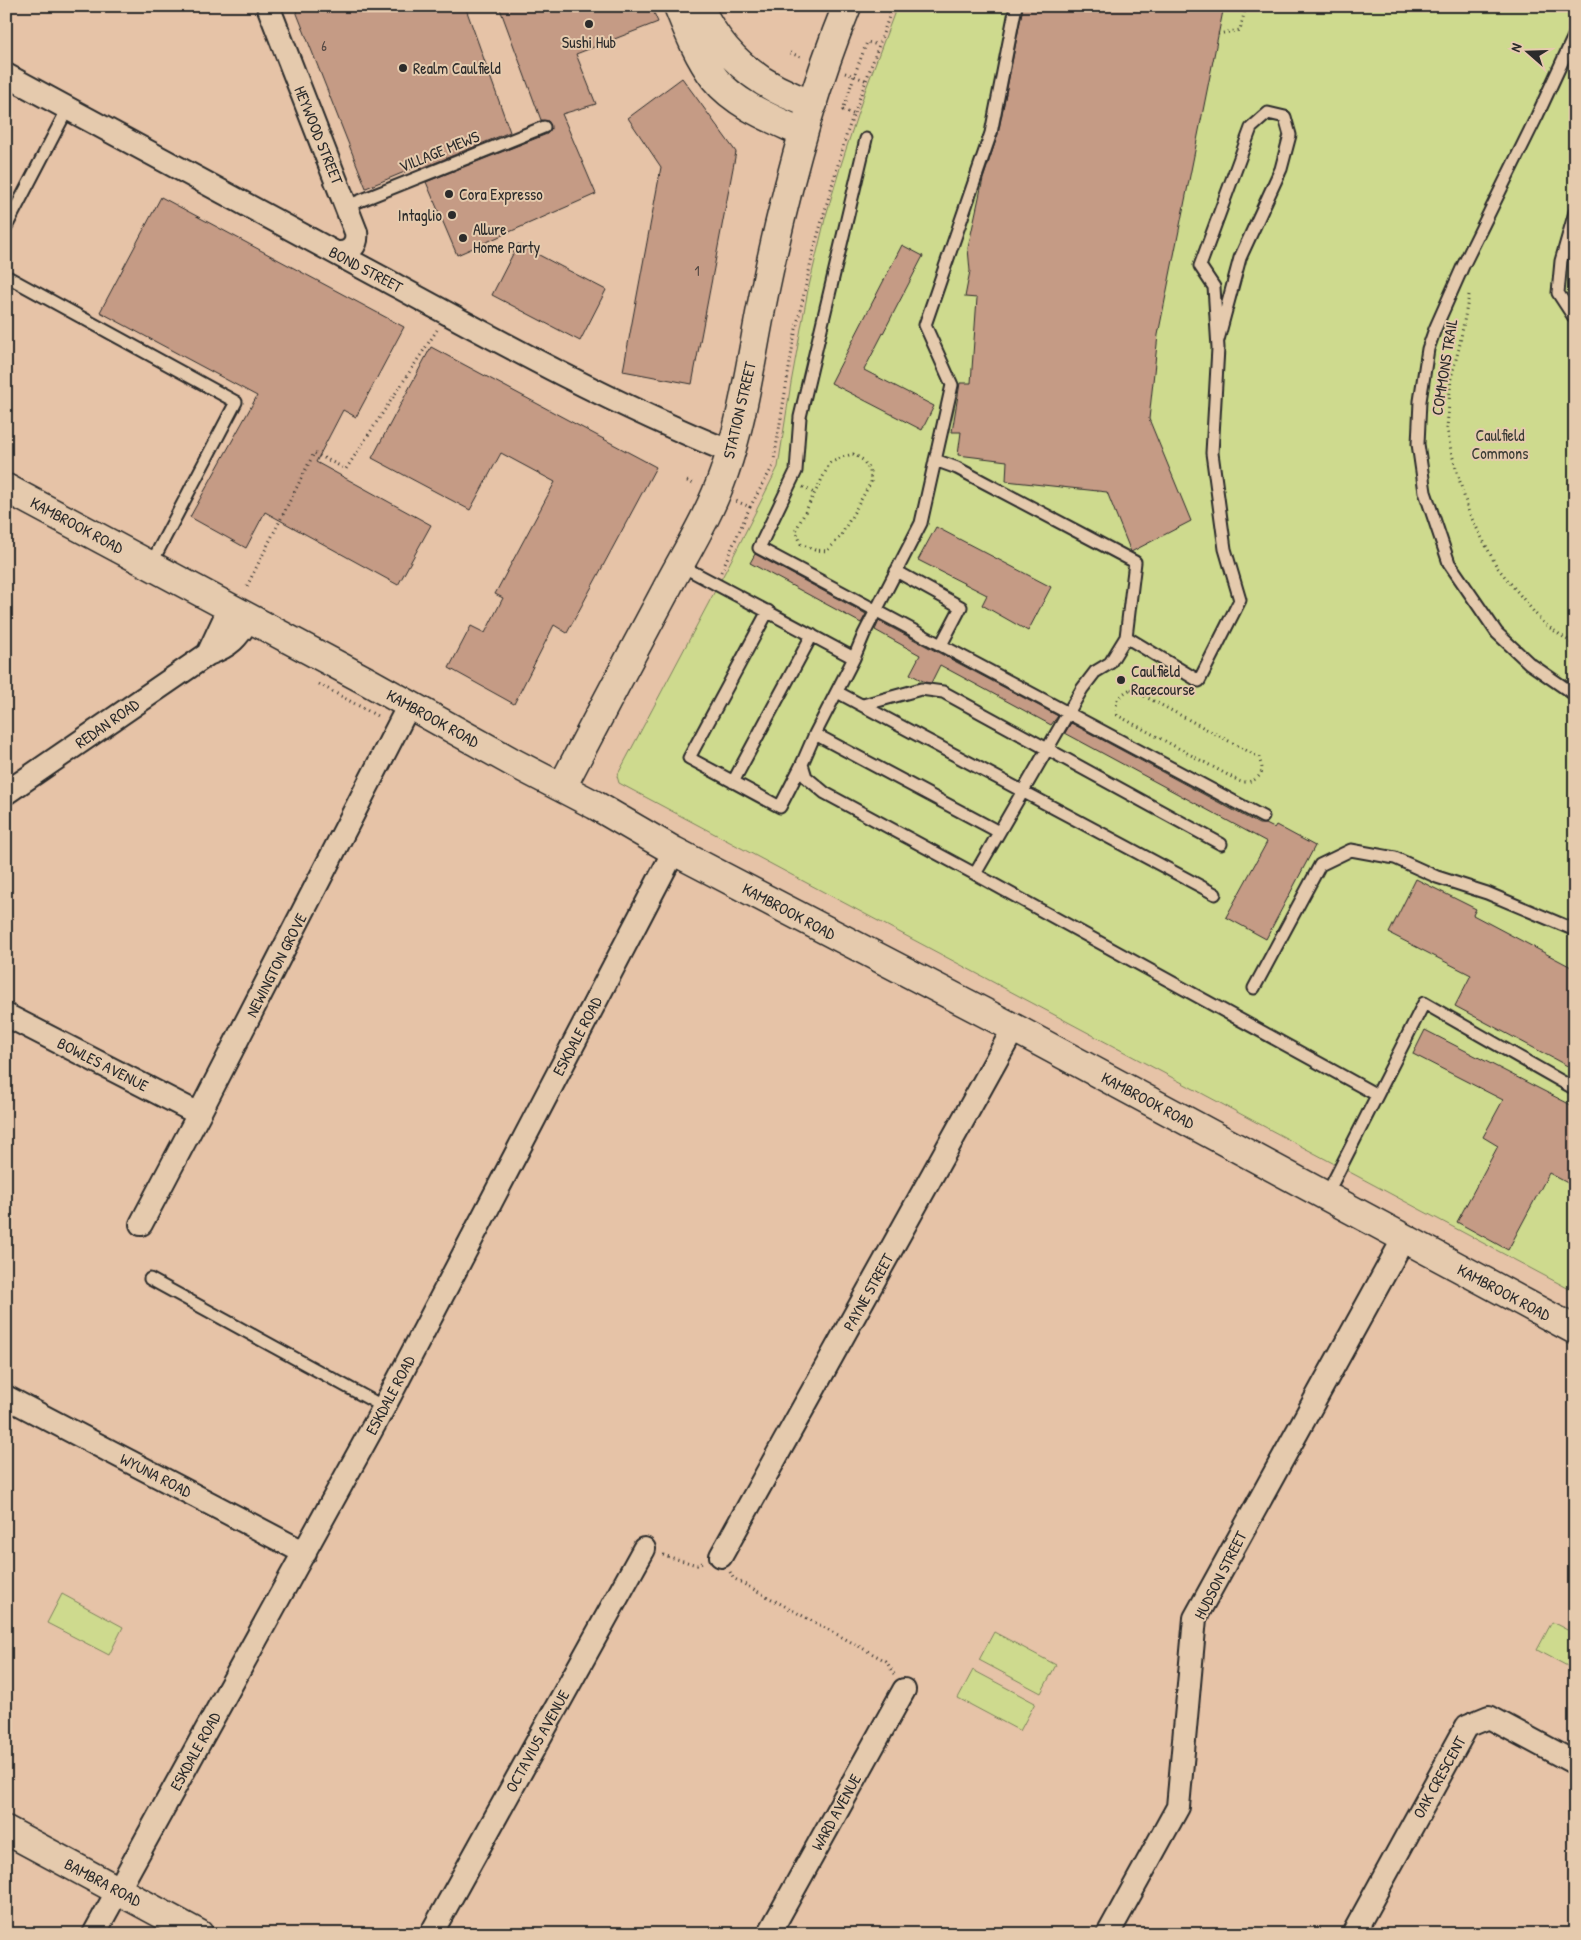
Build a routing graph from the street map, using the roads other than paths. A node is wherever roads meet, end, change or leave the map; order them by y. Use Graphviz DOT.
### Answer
graph roads {
  1 [pos="268,6"];
  2 [pos="678,6"];
  3 [pos="699,6"];
  4 [pos="847,6"];
  5 [pos="1016,6"];
  6 [pos="1575,34"];
  7 [pos="6,75"];
  8 [pos="813,104"];
  9 [pos="68,108"];
  10 [pos="544,127"];
  11 [pos="803,133"];
  12 [pos="866,139"];
  13 [pos="347,206"];
  14 [pos="1575,212"];
  15 [pos="6,227"];
  16 [pos="337,253"];
  17 [pos="6,276"];
  18 [pos="1575,319"];
  19 [pos="1218,340"];
  20 [pos="731,452"];
  21 [pos="935,460"];
  22 [pos="6,488"];
  23 [pos="151,564"];
  24 [pos="680,565"];
  25 [pos="896,571"];
  26 [pos="242,604"];
  27 [pos="768,611"];
  28 [pos="876,611"];
  29 [pos="812,634"];
  30 [pos="1126,637"];
  31 [pos="940,645"];
  32 [pos="854,658"];
  33 [pos="837,692"];
  34 [pos="1575,695"];
  35 [pos="863,705"];
  36 [pos="1067,712"];
  37 [pos="403,716"];
  38 [pos="815,734"];
  39 [pos="1046,750"];
  40 [pos="802,764"];
  41 [pos="733,782"];
  42 [pos="562,787"];
  43 [pos="1023,791"];
  44 [pos="6,794"];
  45 [pos="1263,817"];
  46 [pos="999,832"];
  47 [pos="1221,844"];
  48 [pos="674,851"];
  49 [pos="975,874"];
  50 [pos="1215,894"];
  51 [pos="1575,930"];
  52 [pos="1254,988"];
  53 [pos="6,1015"];
  54 [pos="1014,1028"];
  55 [pos="1575,1089"];
  56 [pos="1377,1095"];
  57 [pos="200,1114"];
  58 [pos="1326,1196"];
  59 [pos="141,1224"];
  60 [pos="1404,1238"];
  61 [pos="150,1279"];
  62 [pos="1575,1330"];
  63 [pos="6,1398"];
  64 [pos="384,1407"];
  65 [pos="644,1549"];
  66 [pos="305,1553"];
  67 [pos="721,1556"];
  68 [pos="904,1690"];
  69 [pos="1575,1763"];
  70 [pos="6,1830"];
  71 [pos="118,1890"];
  72 [pos="94,1934"];
  73 [pos="199,1934"];
  74 [pos="431,1934"];
  75 [pos="769,1934"];
  76 [pos="1108,1934"];
  77 [pos="1353,1934"];
  1 -- 13 [label="street, HEYWOOD STREET"];
  2 -- 11 [label="street"];
  3 -- 8 [label="street"];
  4 -- 8 [label="street, STATION STREET"];
  5 -- 21 [label="lane"];
  6 -- 34 [label="lane"];
  7 -- 9 [label="street, BOND STREET"];
  8 -- 11 [label="street, STATION STREET"];
  9 -- 15 [label="lane"];
  9 -- 16 [label="street, BOND STREET"];
  10 -- 13 [label="lane, VILLAGE MEWS"];
  11 -- 20 [label="street, STATION STREET"];
  12 -- 28 [label="lane"];
  13 -- 16 [label="street, HEYWOOD STREET"];
  14 -- 18 [label="lane"];
  16 -- 20 [label="street, BOND STREET"];
  17 -- 23 [label="lane"];
  19 -- 19 [label="lane"];
  19 -- 30 [label="lane"];
  20 -- 24 [label="street, STATION STREET"];
  21 -- 25 [label="lane"];
  21 -- 30 [label="lane"];
  22 -- 23 [label="street, KAMBROOK ROAD"];
  23 -- 26 [label="street, KAMBROOK ROAD"];
  24 -- 27 [label="lane"];
  24 -- 42 [label="street, STATION STREET"];
  25 -- 28 [label="lane"];
  25 -- 31 [label="lane"];
  26 -- 37 [label="street, KAMBROOK ROAD"];
  26 -- 44 [label="street, REDAN ROAD"];
  27 -- 29 [label="lane"];
  27 -- 41 [label="lane"];
  28 -- 31 [label="lane"];
  28 -- 32 [label="lane"];
  29 -- 32 [label="lane"];
  29 -- 41 [label="lane"];
  30 -- 36 [label="lane"];
  31 -- 36 [label="lane"];
  32 -- 33 [label="lane"];
  33 -- 35 [label="lane"];
  33 -- 38 [label="lane"];
  35 -- 39 [label="lane"];
  35 -- 43 [label="lane"];
  36 -- 39 [label="lane"];
  36 -- 45 [label="lane"];
  37 -- 42 [label="street, KAMBROOK ROAD"];
  37 -- 57 [label="street, NEWINGTON GROVE"];
  38 -- 40 [label="lane"];
  38 -- 46 [label="lane"];
  39 -- 43 [label="lane"];
  39 -- 47 [label="lane"];
  40 -- 41 [label="lane"];
  40 -- 49 [label="lane"];
  42 -- 48 [label="street, KAMBROOK ROAD"];
  43 -- 46 [label="lane"];
  43 -- 50 [label="lane"];
  46 -- 49 [label="lane"];
  48 -- 54 [label="street, KAMBROOK ROAD"];
  48 -- 64 [label="street, ESKDALE ROAD"];
  49 -- 56 [label="lane"];
  51 -- 52 [label="lane"];
  53 -- 57 [label="street, BOWLES AVENUE"];
  54 -- 58 [label="street, KAMBROOK ROAD"];
  54 -- 67 [label="street, PAYNE STREET"];
  55 -- 56 [label="lane"];
  56 -- 58 [label="lane"];
  57 -- 59 [label="street, NEWINGTON GROVE"];
  58 -- 60 [label="street, KAMBROOK ROAD"];
  60 -- 62 [label="street, KAMBROOK ROAD"];
  60 -- 76 [label="street, HUDSON STREET"];
  61 -- 64 [label="lane"];
  63 -- 66 [label="street, WYUNA ROAD"];
  64 -- 66 [label="street, ESKDALE ROAD"];
  65 -- 74 [label="street, OCTAVIUS AVENUE"];
  66 -- 71 [label="street, ESKDALE ROAD"];
  68 -- 75 [label="street, WARD AVENUE"];
  69 -- 77 [label="street, OAK CRESCENT"];
  70 -- 71 [label="street, BAMBRA ROAD"];
  71 -- 72 [label="street, ESKDALE ROAD"];
  71 -- 73 [label="street, BAMBRA ROAD"];
}
